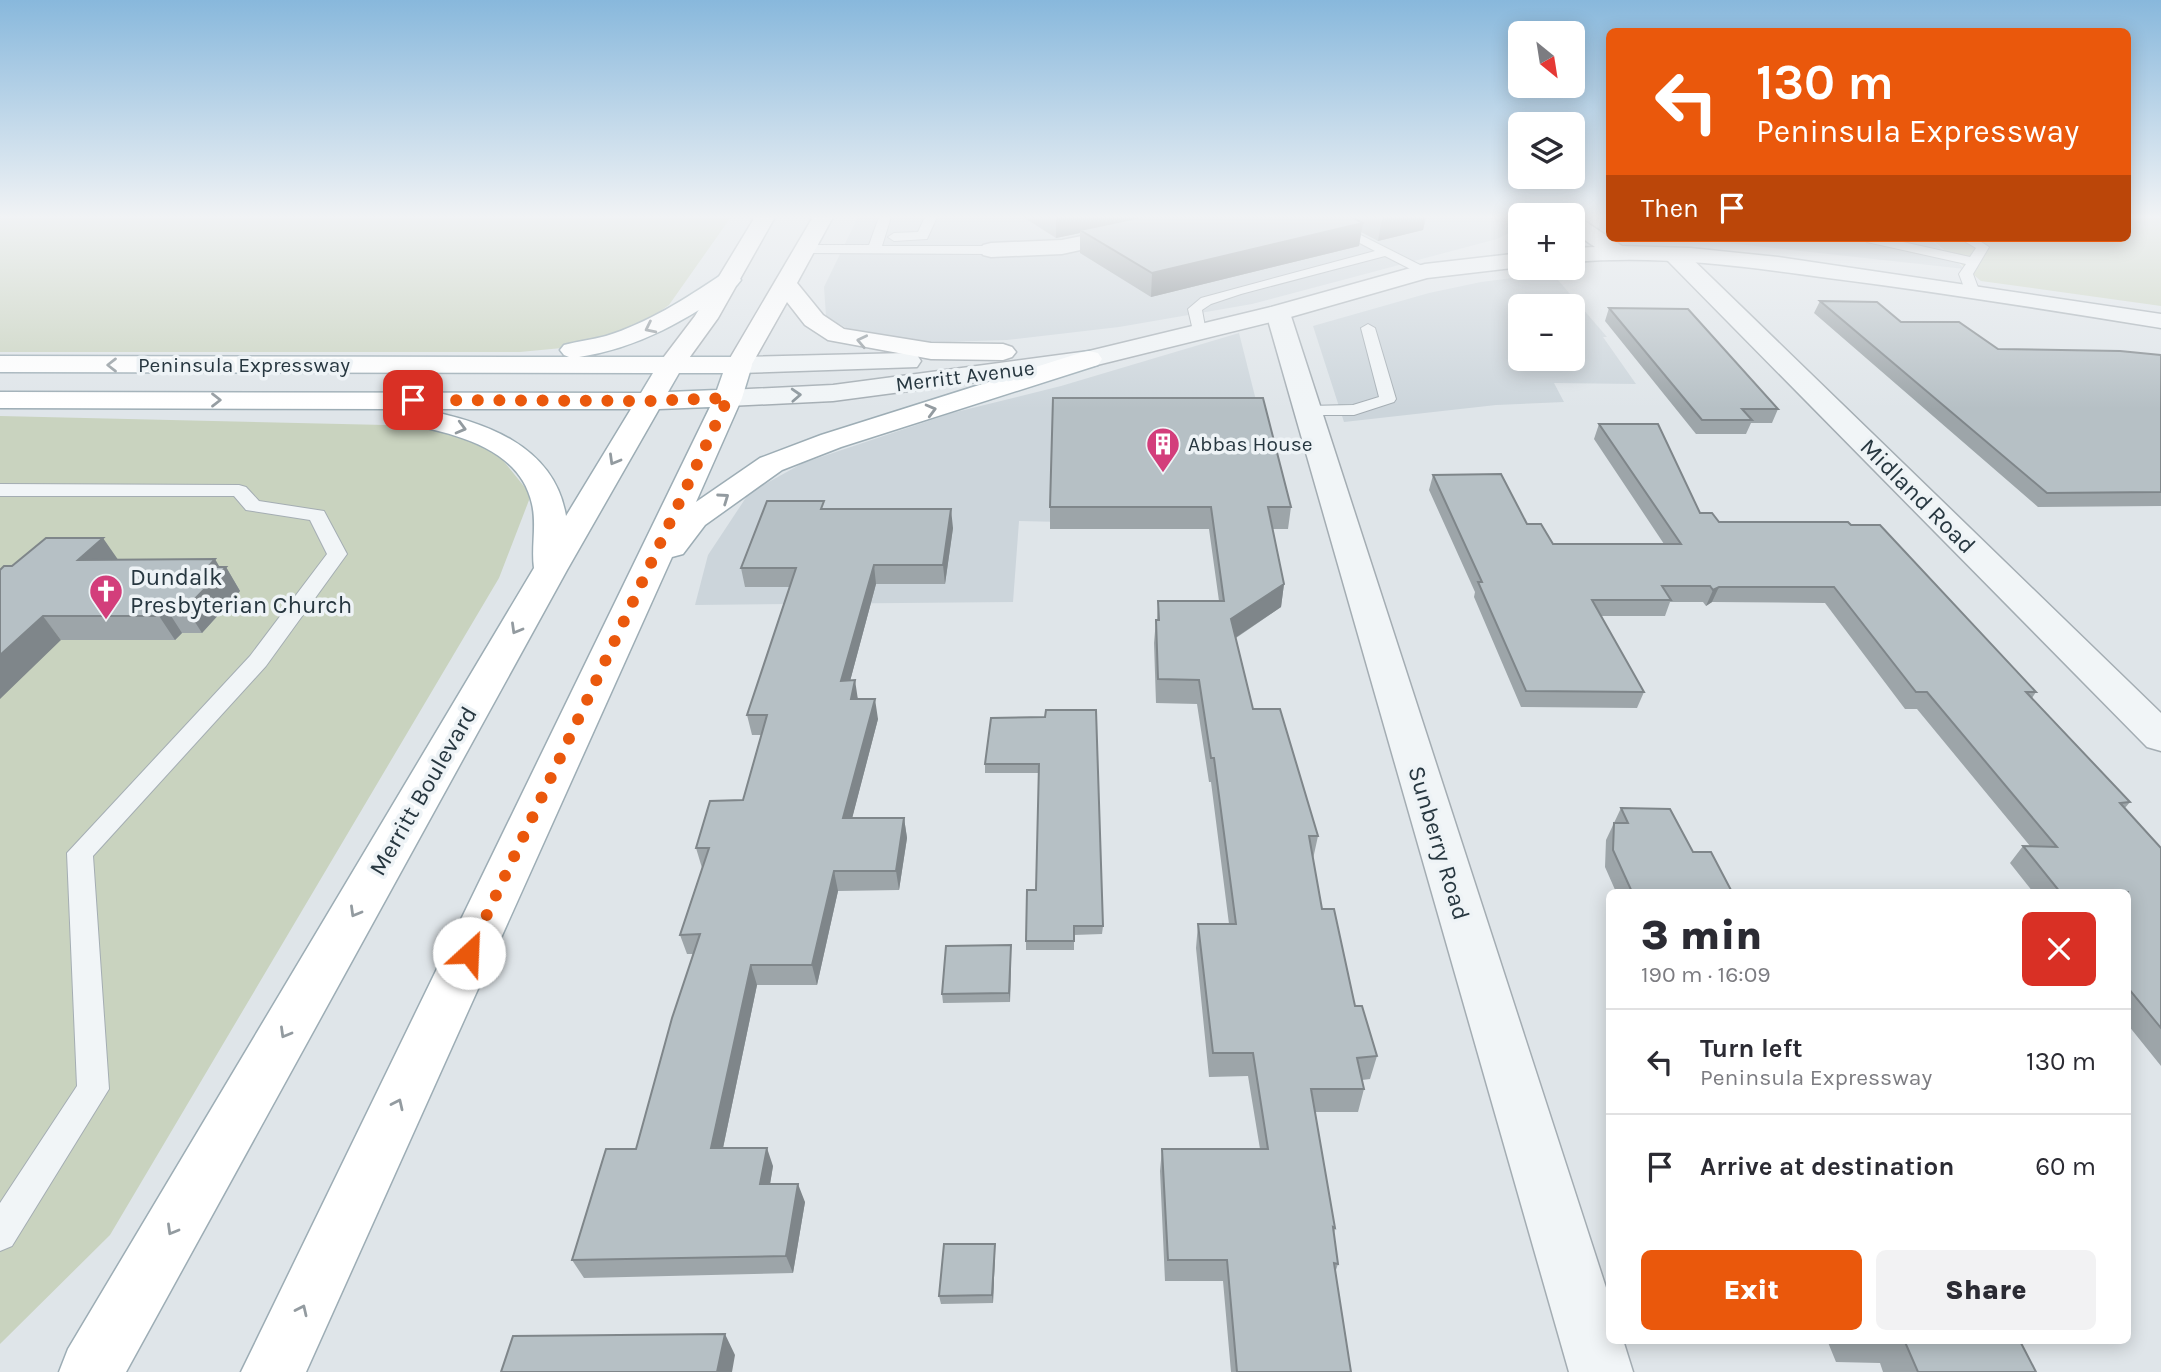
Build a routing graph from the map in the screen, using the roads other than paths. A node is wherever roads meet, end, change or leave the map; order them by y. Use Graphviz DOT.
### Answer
graph roads {
  1 [pos="727,281"];
  2 [pos="728,281"];
  3 [pos="788,281"];
  4 [pos="1280,281"];
  5 [pos="1390,281"];
  6 [pos="1700,281"];
  7 [pos="1904,281"];
  8 [pos="1969,281"];
  9 [pos="786,284"];
  10 [pos="1972,290"];
  11 [pos="1278,313"];
  12 [pos="2161,320"];
  13 [pos="1367,328"];
  14 [pos="1199,332"];
  15 [pos="1003,352"];
  16 [pos="1089,359"];
  17 [pos="0,364"];
  18 [pos="739,365"];
  19 [pos="387,366"];
  20 [pos="670,366"];
  21 [pos="728,398"];
  22 [pos="0,400"];
  23 [pos="322,400"];
  24 [pos="648,401"];
  25 [pos="1307,411"];
  26 [pos="0,490"];
  27 [pos="550,570"];
  28 [pos="644,582"];
  29 [pos="2161,737"];
  30 [pos="0,1234"];
  31 [pos="91,1372"];
  32 [pos="273,1372"];
  33 [pos="1601,1372"];
  1 -- 19 [label="main road, one-way"];
  2 -- 20 [label="main road, Merritt Boulevard"];
  3 -- 9 [label="main road"];
  4 -- 14 [label="lane"];
  5 -- 11 [label="street, Merritt Avenue"];
  6 -- 29 [label="street, Midland Road"];
  7 -- 10 [label="street"];
  8 -- 10 [label="lane"];
  15 -- 9 [label="main road, one-way"];
  9 -- 18 [label="main road"];
  10 -- 12 [label="street"];
  11 -- 14 [label="street, Merritt Avenue"];
  11 -- 25 [label="street, Sunberry Road"];
  13 -- 25 [label="lane"];
  14 -- 15 [label="street, Merritt Avenue"];
  14 -- 16 [label="street, Merritt Avenue"];
  15 -- 18 [label="street, Merritt Avenue"];
  21 -- 16 [label="street, Merritt Avenue, one-way"];
  28 -- 16 [label="main road, one-way"];
  19 -- 17 [label="main road, Peninsula Expressway, one-way"];
  18 -- 20 [label="main road, Peninsula Expressway"];
  18 -- 21 [label="main road"];
  19 -- 20 [label="main road, Peninsula Expressway"];
  20 -- 24 [label="main road, Merritt Boulevard"];
  21 -- 24 [label="main road, Peninsula Expressway"];
  21 -- 28 [label="main road"];
  22 -- 23 [label="main road, Peninsula Expressway, one-way"];
  23 -- 24 [label="main road, Peninsula Expressway"];
  23 -- 27 [label="main road, one-way"];
  24 -- 27 [label="main road, Merritt Boulevard, one-way"];
  25 -- 33 [label="street, Sunberry Road"];
  26 -- 30 [label="lane"];
  27 -- 31 [label="main road, Merritt Boulevard, one-way"];
  32 -- 28 [label="main road, one-way"];
}
